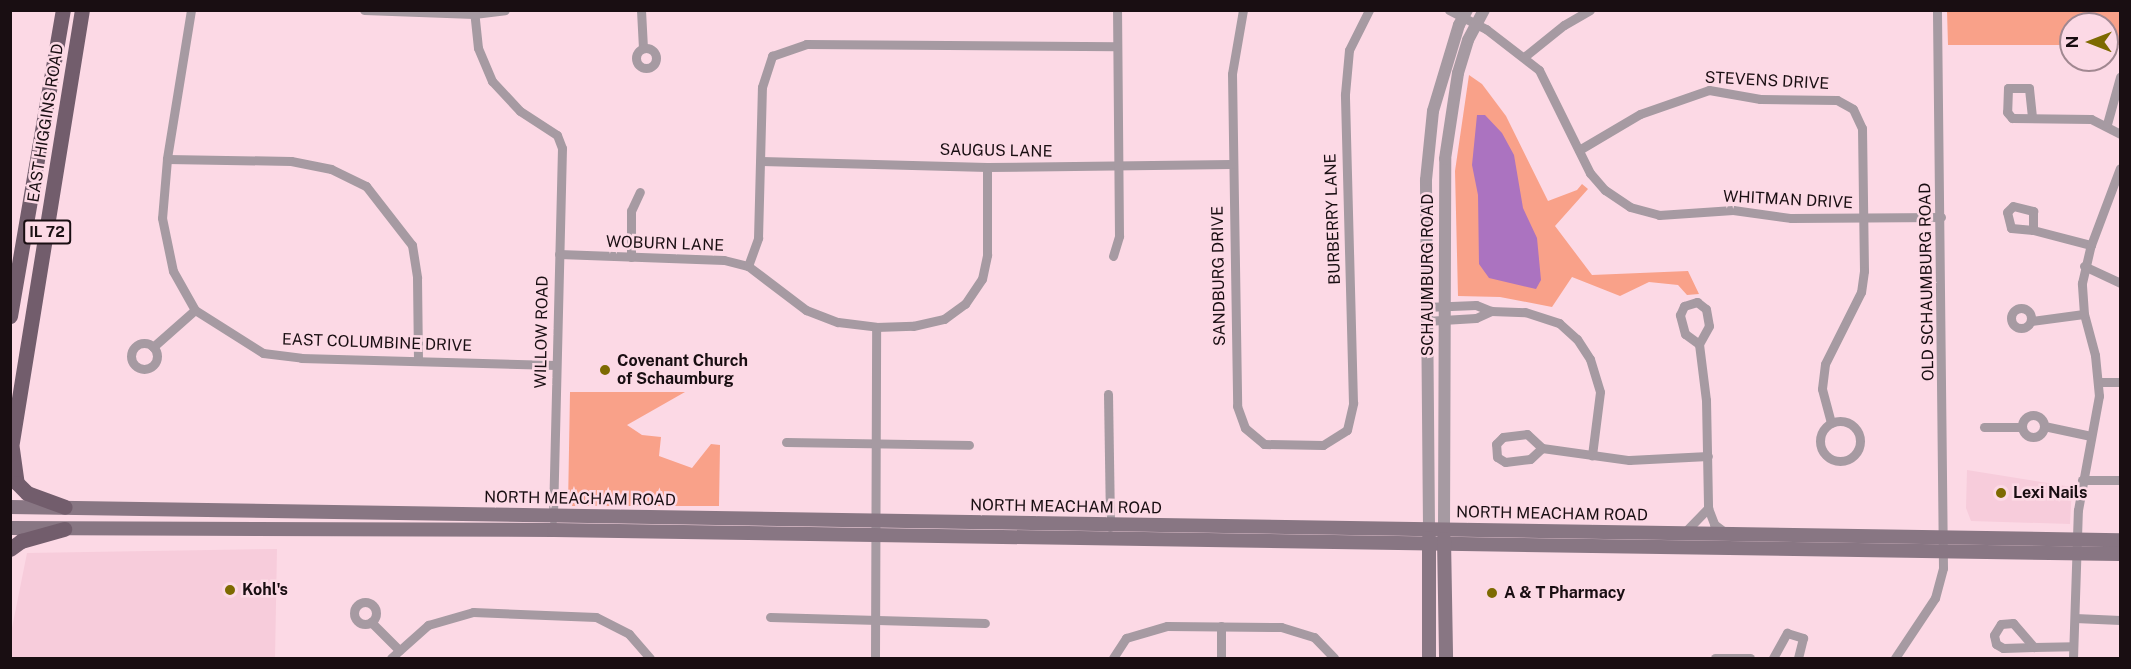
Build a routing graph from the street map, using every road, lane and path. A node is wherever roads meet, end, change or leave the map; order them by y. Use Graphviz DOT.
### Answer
graph roads {
  1 [pos="63,10"];
  2 [pos="82,10"];
  3 [pos="191,10"];
  4 [pos="364,10"];
  5 [pos="505,10"];
  6 [pos="641,10"];
  7 [pos="1117,10"];
  8 [pos="1243,10"];
  9 [pos="1368,10"];
  10 [pos="1449,10"];
  11 [pos="1484,10"];
  12 [pos="1590,10"];
  13 [pos="1937,10"];
  14 [pos="474,12"];
  15 [pos="1466,14"];
  16 [pos="1476,22"];
  17 [pos="1117,46"];
  18 [pos="644,47"];
  19 [pos="1524,57"];
  20 [pos="2121,77"];
  21 [pos="2032,117"];
  22 [pos="2107,123"];
  23 [pos="2121,134"];
  24 [pos="1579,150"];
  25 [pos="167,159"];
  26 [pos="761,161"];
  27 [pos="1231,164"];
  28 [pos="987,167"];
  29 [pos="1119,167"];
  30 [pos="2121,168"];
  31 [pos="640,192"];
  32 [pos="1941,217"];
  33 [pos="1863,219"];
  34 [pos="2032,230"];
  35 [pos="2091,245"];
  36 [pos="559,254"];
  37 [pos="1113,256"];
  38 [pos="632,257"];
  39 [pos="748,266"];
  40 [pos="2084,266"];
  41 [pos="2121,283"];
  42 [pos="1446,306"];
  43 [pos="1425,307"];
  44 [pos="195,310"];
  45 [pos="1491,311"];
  46 [pos="2084,314"];
  47 [pos="10,316"];
  48 [pos="1446,320"];
  49 [pos="1426,321"];
  50 [pos="2031,321"];
  51 [pos="876,327"];
  52 [pos="1699,344"];
  53 [pos="153,347"];
  54 [pos="418,359"];
  55 [pos="556,365"];
  56 [pos="2099,382"];
  57 [pos="2121,382"];
  58 [pos="1108,394"];
  59 [pos="1831,423"];
  60 [pos="2044,426"];
  61 [pos="1984,427"];
  62 [pos="2022,427"];
  63 [pos="1347,430"];
  64 [pos="2091,436"];
  65 [pos="786,442"];
  66 [pos="876,444"];
  67 [pos="969,445"];
  68 [pos="1542,447"];
  69 [pos="11,451"];
  70 [pos="1592,455"];
  71 [pos="1707,456"];
  72 [pos="2082,480"];
  73 [pos="2121,480"];
  74 [pos="10,507"];
  75 [pos="65,507"];
  76 [pos="1708,508"];
  77 [pos="553,515"];
  78 [pos="874,521"];
  79 [pos="1110,524"];
  80 [pos="10,528"];
  81 [pos="1429,528"];
  82 [pos="1444,528"];
  83 [pos="64,529"];
  84 [pos="554,530"];
  85 [pos="1684,532"];
  86 [pos="1726,533"];
  87 [pos="874,536"];
  88 [pos="1942,537"];
  89 [pos="1110,539"];
  90 [pos="2078,539"];
  91 [pos="2121,540"];
  92 [pos="1430,545"];
  93 [pos="1444,546"];
  94 [pos="10,549"];
  95 [pos="1942,552"];
  96 [pos="2078,555"];
  97 [pos="2121,555"];
  98 [pos="770,617"];
  99 [pos="2075,618"];
  100 [pos="874,620"];
  101 [pos="2121,620"];
  102 [pos="371,622"];
  103 [pos="985,623"];
  104 [pos="1221,626"];
  105 [pos="2073,646"];
  106 [pos="2034,647"];
  107 [pos="399,650"];
  108 [pos="1332,654"];
  109 [pos="392,658"];
  110 [pos="650,658"];
  111 [pos="874,658"];
  112 [pos="1113,658"];
  113 [pos="1221,658"];
  114 [pos="1429,658"];
  115 [pos="1446,658"];
  116 [pos="1716,658"];
  117 [pos="1750,658"];
  118 [pos="1773,658"];
  119 [pos="1798,658"];
  120 [pos="1895,658"];
  121 [pos="2073,658"];
  1 -- 47 [label="main road, EAST HIGGINS ROAD / IL 72"];
  2 -- 69 [label="main road, EAST HIGGINS ROAD / IL 72"];
  3 -- 25 [label="street"];
  4 -- 14 [label="street"];
  5 -- 14 [label="street"];
  6 -- 18 [label="street"];
  7 -- 17 [label="street"];
  8 -- 27 [label="street, SANDBURG DRIVE"];
  9 -- 63 [label="street, BURBERRY LANE"];
  10 -- 15 [label="street, WHITMAN DRIVE"];
  11 -- 16 [label="street, SCHAUMBURG ROAD"];
  12 -- 19 [label="street"];
  13 -- 32 [label="street, OLD SCHAUMBURG ROAD"];
  14 -- 36 [label="street, WILLOW ROAD"];
  15 -- 16 [label="street, WHITMAN DRIVE"];
  15 -- 43 [label="street, SCHAUMBURG ROAD"];
  16 -- 19 [label="street, WHITMAN DRIVE"];
  16 -- 42 [label="street, SCHAUMBURG ROAD"];
  17 -- 26 [label="street"];
  17 -- 29 [label="street"];
  19 -- 24 [label="street, WHITMAN DRIVE"];
  20 -- 22 [label="street"];
  21 -- 22 [label="street"];
  22 -- 23 [label="street"];
  24 -- 33 [label="street, WHITMAN DRIVE"];
  24 -- 33 [label="street, STEVENS DRIVE"];
  25 -- 44 [label="street"];
  25 -- 54 [label="street"];
  26 -- 28 [label="street, SAUGUS LANE"];
  26 -- 39 [label="street"];
  27 -- 29 [label="street, SAUGUS LANE"];
  27 -- 63 [label="street, SANDBURG DRIVE"];
  28 -- 29 [label="street, SAUGUS LANE"];
  28 -- 51 [label="street, WOBURN LANE"];
  29 -- 37 [label="street"];
  30 -- 35 [label="street"];
  31 -- 38 [label="street"];
  32 -- 33 [label="street, WHITMAN DRIVE"];
  32 -- 88 [label="street, OLD SCHAUMBURG ROAD"];
  33 -- 59 [label="street, STEVENS DRIVE"];
  34 -- 35 [label="street"];
  35 -- 40 [label="street"];
  36 -- 38 [label="street, WOBURN LANE"];
  36 -- 55 [label="street, WILLOW ROAD"];
  38 -- 39 [label="street, WOBURN LANE"];
  39 -- 51 [label="street, WOBURN LANE"];
  40 -- 41 [label="street"];
  40 -- 46 [label="street"];
  42 -- 43 [label="street"];
  42 -- 45 [label="street"];
  42 -- 48 [label="street, SCHAUMBURG ROAD"];
  43 -- 49 [label="street, SCHAUMBURG ROAD"];
  44 -- 53 [label="street"];
  44 -- 54 [label="street, EAST COLUMBINE DRIVE"];
  45 -- 48 [label="street"];
  45 -- 70 [label="street"];
  46 -- 50 [label="street"];
  46 -- 56 [label="street"];
  48 -- 49 [label="street"];
  48 -- 82 [label="street, SCHAUMBURG ROAD"];
  49 -- 81 [label="street, SCHAUMBURG ROAD"];
  51 -- 66 [label="street"];
  52 -- 71 [label="street"];
  54 -- 55 [label="street, EAST COLUMBINE DRIVE"];
  55 -- 77 [label="street, WILLOW ROAD"];
  56 -- 57 [label="street"];
  56 -- 64 [label="street"];
  58 -- 79 [label="street"];
  59 -- 59 [label="street"];
  60 -- 62 [label="street"];
  60 -- 62 [label="street"];
  60 -- 64 [label="street"];
  61 -- 62 [label="street"];
  64 -- 72 [label="street"];
  65 -- 66 [label="street"];
  66 -- 67 [label="street"];
  66 -- 78 [label="street"];
  68 -- 68 [label="street"];
  68 -- 70 [label="street"];
  69 -- 75 [label="main road, EAST HIGGINS ROAD"];
  70 -- 71 [label="street"];
  71 -- 76 [label="street"];
  72 -- 73 [label="street"];
  72 -- 90 [label="street"];
  74 -- 75 [label="main road, NORTH MEACHAM ROAD"];
  75 -- 77 [label="main road, NORTH MEACHAM ROAD"];
  76 -- 85 [label="street"];
  76 -- 86 [label="street"];
  77 -- 78 [label="main road, NORTH MEACHAM ROAD"];
  77 -- 84 [label="street, WILLOW ROAD"];
  78 -- 79 [label="main road, NORTH MEACHAM ROAD"];
  78 -- 87 [label="street"];
  79 -- 81 [label="main road, NORTH MEACHAM ROAD"];
  79 -- 89 [label="street"];
  80 -- 83 [label="main road, NORTH MEACHAM ROAD"];
  81 -- 82 [label="main road, NORTH MEACHAM ROAD"];
  81 -- 92 [label="main road, SCHAUMBURG ROAD"];
  82 -- 85 [label="main road, NORTH MEACHAM ROAD"];
  82 -- 93 [label="main road, SCHAUMBURG ROAD"];
  83 -- 84 [label="main road, NORTH MEACHAM ROAD"];
  83 -- 94 [label="main road"];
  84 -- 87 [label="main road, NORTH MEACHAM ROAD"];
  85 -- 86 [label="main road, NORTH MEACHAM ROAD"];
  86 -- 88 [label="main road, NORTH MEACHAM ROAD"];
  87 -- 89 [label="main road, NORTH MEACHAM ROAD"];
  87 -- 100 [label="street"];
  88 -- 90 [label="main road, NORTH MEACHAM ROAD"];
  88 -- 95 [label="street, OLD SCHAUMBURG ROAD"];
  89 -- 92 [label="main road, NORTH MEACHAM ROAD"];
  90 -- 91 [label="main road, NORTH MEACHAM ROAD"];
  90 -- 96 [label="street"];
  92 -- 93 [label="main road, NORTH MEACHAM ROAD"];
  92 -- 114 [label="main road, SCHAUMBURG ROAD"];
  93 -- 95 [label="main road, NORTH MEACHAM ROAD"];
  93 -- 115 [label="main road, SCHAUMBURG ROAD"];
  95 -- 96 [label="main road, NORTH MEACHAM ROAD"];
  95 -- 120 [label="street, OLD SCHAUMBURG ROAD"];
  96 -- 97 [label="main road, NORTH MEACHAM ROAD"];
  96 -- 99 [label="street"];
  98 -- 100 [label="street"];
  99 -- 101 [label="street"];
  99 -- 105 [label="street"];
  100 -- 103 [label="street"];
  100 -- 111 [label="street"];
  102 -- 107 [label="street"];
  104 -- 108 [label="street"];
  104 -- 112 [label="street"];
  104 -- 113 [label="street"];
  105 -- 106 [label="street"];
  105 -- 121 [label="street"];
  107 -- 109 [label="street"];
  107 -- 110 [label="street"];
  116 -- 117 [label="street"];
  118 -- 119 [label="street"];
}
